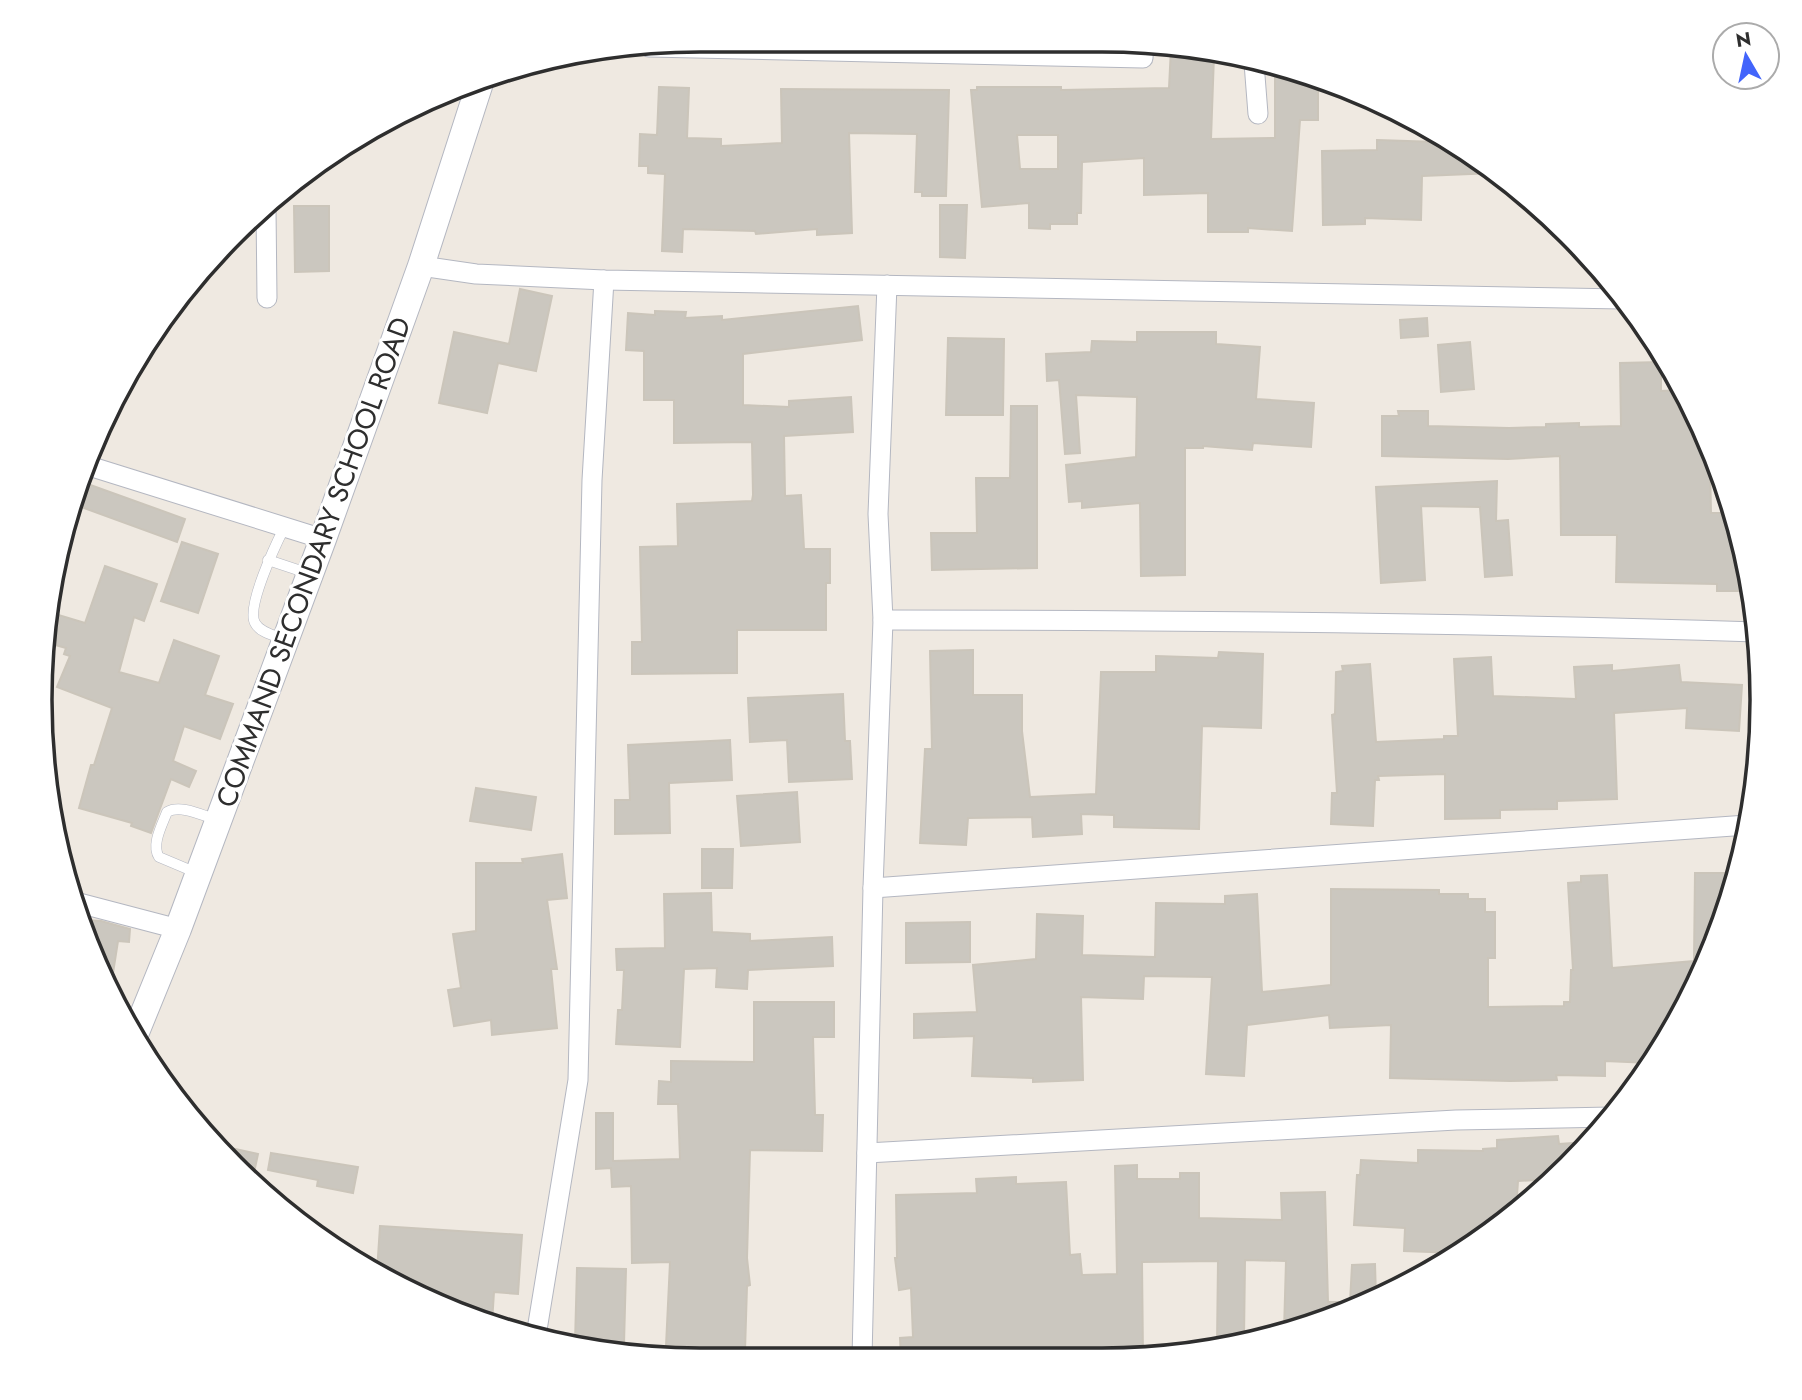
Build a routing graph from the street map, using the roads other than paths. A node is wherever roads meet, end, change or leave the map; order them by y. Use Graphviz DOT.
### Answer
graph roads {
  1 [pos="874,52"];
  2 [pos="1143,54"];
  3 [pos="1255,71"];
  4 [pos="477,93"];
  5 [pos="1258,114"];
  6 [pos="266,219"];
  7 [pos="421,266"];
  8 [pos="604,280"];
  9 [pos="887,285"];
  10 [pos="267,298"];
  11 [pos="1610,299"];
  12 [pos="96,468"];
  13 [pos="284,528"];
  14 [pos="323,539"];
  15 [pos="268,561"];
  16 [pos="310,574"];
  17 [pos="883,620"];
  18 [pos="1746,632"];
  19 [pos="286,640"];
  20 [pos="219,820"];
  21 [pos="1737,826"];
  22 [pos="199,874"];
  23 [pos="873,888"];
  24 [pos="86,905"];
  25 [pos="178,929"];
  26 [pos="139,1024"];
  27 [pos="1597,1117"];
  28 [pos="867,1153"];
  29 [pos="538,1326"];
  30 [pos="862,1348"];
  1 -- 2 [label="street"];
  3 -- 5 [label="street"];
  4 -- 7 [label="main road, COMMAND SECONDARY SCHOOL ROAD"];
  6 -- 10 [label="street"];
  7 -- 8 [label="street"];
  7 -- 14 [label="main road, COMMAND SECONDARY SCHOOL ROAD"];
  8 -- 9 [label="street"];
  8 -- 29 [label="street"];
  9 -- 11 [label="street"];
  9 -- 17 [label="street"];
  12 -- 13 [label="street"];
  13 -- 14 [label="street"];
  13 -- 15 [label="lane"];
  14 -- 16 [label="main road, COMMAND SECONDARY SCHOOL ROAD"];
  15 -- 16 [label="lane"];
  15 -- 19 [label="lane"];
  16 -- 19 [label="main road, COMMAND SECONDARY SCHOOL ROAD"];
  17 -- 18 [label="street"];
  17 -- 23 [label="street"];
  19 -- 20 [label="main road, COMMAND SECONDARY SCHOOL ROAD"];
  20 -- 22 [label="main road, COMMAND SECONDARY SCHOOL ROAD"];
  20 -- 22 [label="lane"];
  21 -- 23 [label="street"];
  22 -- 25 [label="main road, COMMAND SECONDARY SCHOOL ROAD"];
  23 -- 28 [label="street"];
  24 -- 25 [label="street"];
  25 -- 26 [label="main road, COMMAND SECONDARY SCHOOL ROAD"];
  27 -- 28 [label="street"];
  28 -- 30 [label="street"];
}
